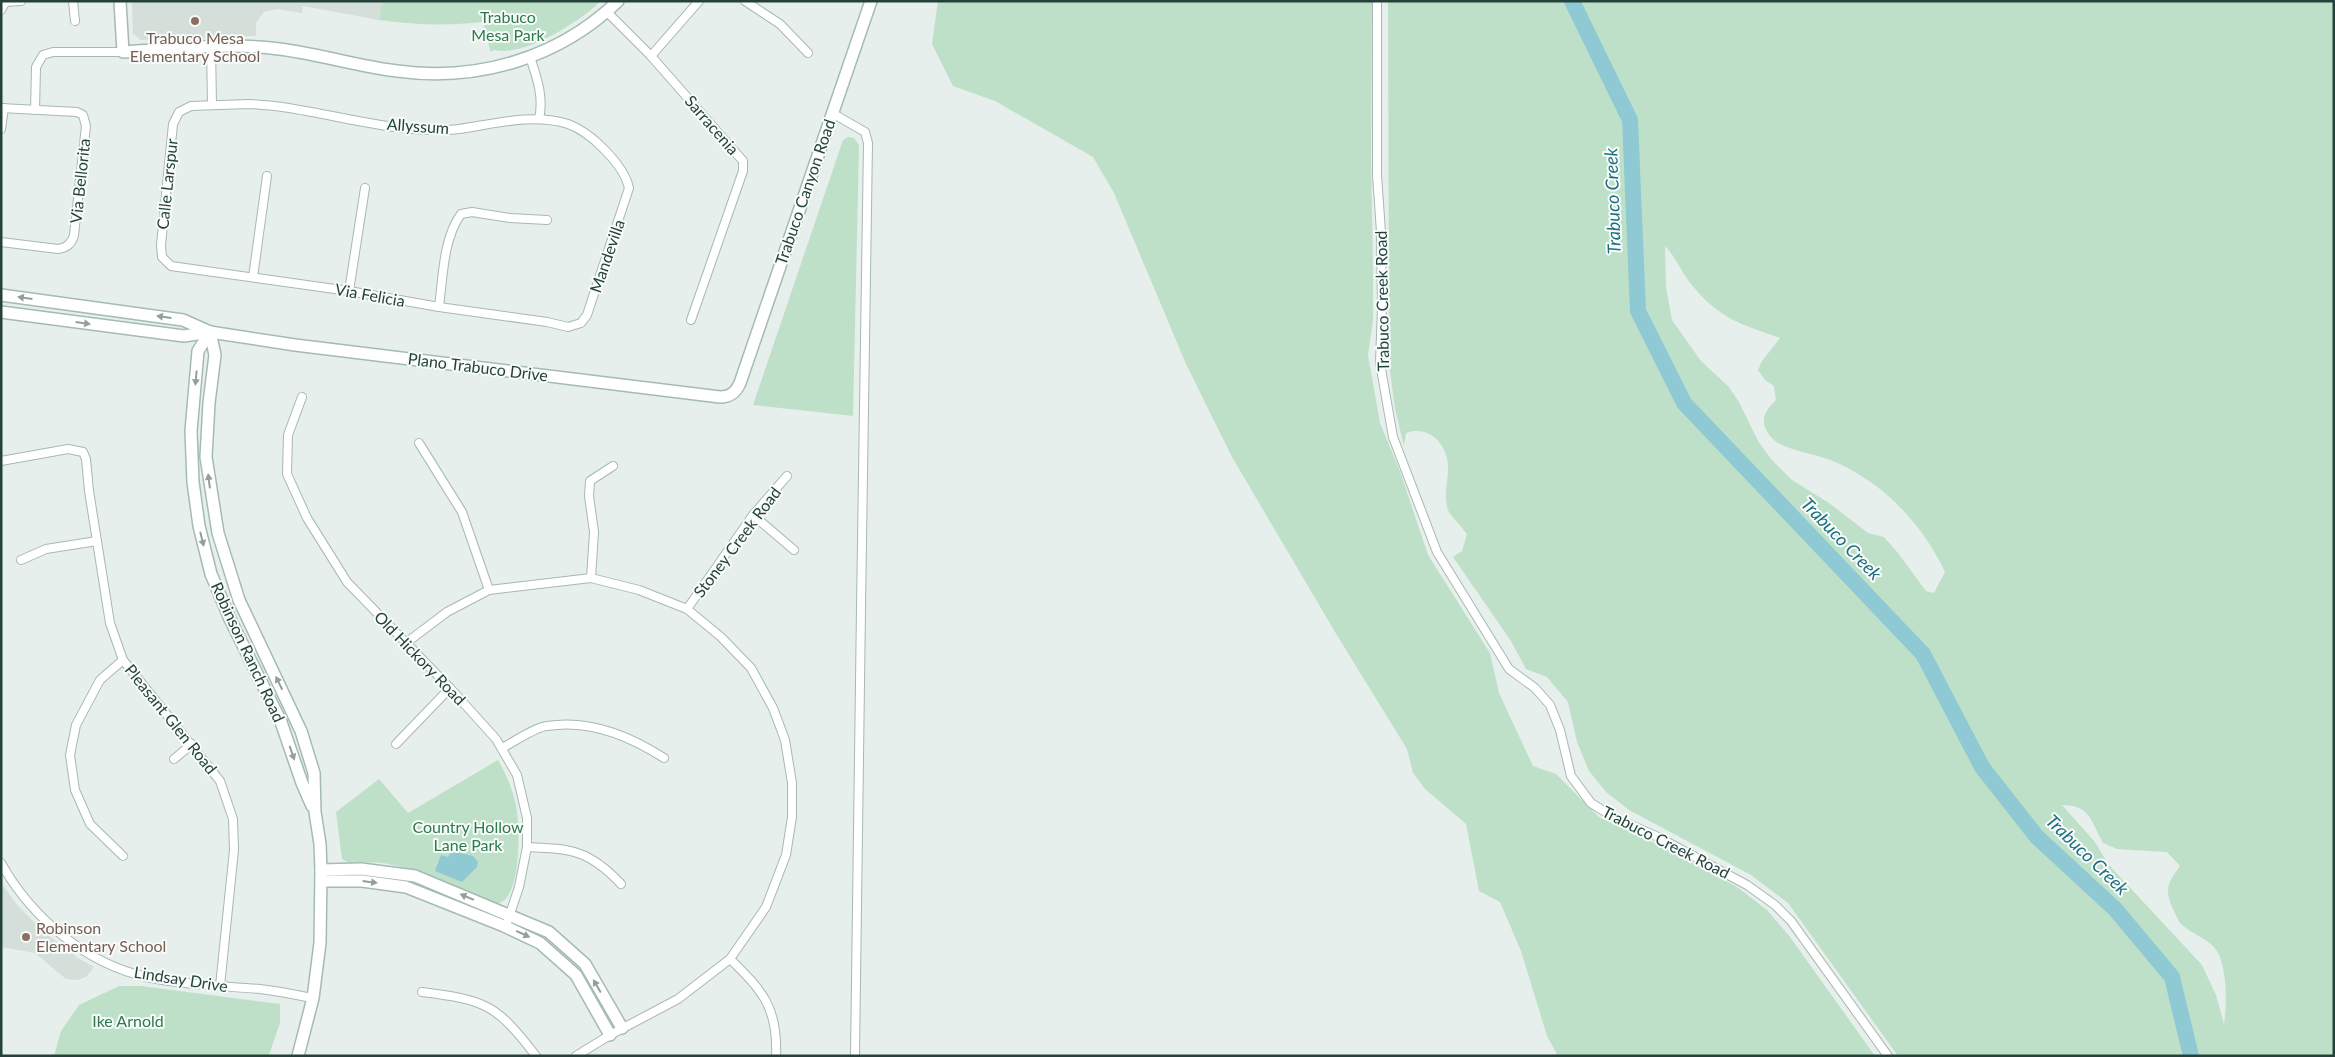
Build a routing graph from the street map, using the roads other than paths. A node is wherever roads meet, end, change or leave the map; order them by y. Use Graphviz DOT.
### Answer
graph roads {
  1 [pos="22,1"];
  2 [pos="73,1"];
  3 [pos="120,1"];
  4 [pos="618,1"];
  5 [pos="699,1"];
  6 [pos="745,1"];
  7 [pos="871,1"];
  8 [pos="1377,1"];
  9 [pos="6,2"];
  10 [pos="1,10"];
  11 [pos="607,12"];
  12 [pos="75,21"];
  13 [pos="211,48"];
  14 [pos="123,52"];
  15 [pos="808,53"];
  16 [pos="651,56"];
  17 [pos="530,57"];
  18 [pos="212,105"];
  19 [pos="3,108"];
  20 [pos="35,110"];
  21 [pos="179,112"];
  22 [pos="832,113"];
  23 [pos="539,120"];
  24 [pos="1,129"];
  25 [pos="267,176"];
  26 [pos="365,188"];
  27 [pos="629,188"];
  28 [pos="547,220"];
  29 [pos="1,242"];
  30 [pos="162,257"];
  31 [pos="253,277"];
  32 [pos="349,291"];
  33 [pos="1,295"];
  34 [pos="439,307"];
  35 [pos="1,312"];
  36 [pos="691,320"];
  37 [pos="581,323"];
  38 [pos="210,332"];
  39 [pos="740,383"];
  40 [pos="302,397"];
  41 [pos="419,443"];
  42 [pos="1,461"];
  43 [pos="613,466"];
  44 [pos="787,476"];
  45 [pos="752,515"];
  46 [pos="96,542"];
  47 [pos="794,550"];
  48 [pos="21,560"];
  49 [pos="591,578"];
  50 [pos="489,590"];
  51 [pos="687,609"];
  52 [pos="406,644"];
  53 [pos="123,660"];
  54 [pos="450,688"];
  55 [pos="192,744"];
  56 [pos="396,744"];
  57 [pos="502,748"];
  58 [pos="664,758"];
  59 [pos="174,759"];
  60 [pos="315,812"];
  61 [pos="527,847"];
  62 [pos="123,856"];
  63 [pos="1,863"];
  64 [pos="321,876"];
  65 [pos="621,884"];
  66 [pos="510,915"];
  67 [pos="504,926"];
  68 [pos="730,959"];
  69 [pos="220,986"];
  70 [pos="422,992"];
  71 [pos="313,998"];
  72 [pos="622,1028"];
  73 [pos="610,1035"];
  74 [pos="298,1056"];
  75 [pos="536,1056"];
  76 [pos="576,1056"];
  77 [pos="776,1056"];
  78 [pos="855,1056"];
  79 [pos="1888,1056"];
  1 -- 9 [label="street"];
  2 -- 12 [label="street"];
  3 -- 14 [label="street"];
  4 -- 11 [label="street"];
  5 -- 16 [label="street"];
  6 -- 15 [label="street"];
  7 -- 22 [label="street, Trabuco Canyon Road"];
  8 -- 79 [label="street, Trabuco Creek Road"];
  9 -- 10 [label="street"];
  11 -- 16 [label="street, Sarracenia"];
  11 -- 17 [label="street"];
  13 -- 14 [label="street"];
  13 -- 17 [label="street"];
  13 -- 18 [label="street"];
  14 -- 20 [label="street"];
  16 -- 36 [label="street, Sarracenia"];
  17 -- 23 [label="street"];
  18 -- 21 [label="street, Allyssum"];
  18 -- 23 [label="street, Allyssum"];
  19 -- 20 [label="street"];
  19 -- 24 [label="street"];
  20 -- 29 [label="street, Via Bellorita"];
  21 -- 30 [label="street, Calle Larspur"];
  22 -- 39 [label="street, Trabuco Canyon Road"];
  22 -- 78 [label="street"];
  23 -- 27 [label="street, Allyssum"];
  25 -- 31 [label="street"];
  26 -- 32 [label="street"];
  27 -- 37 [label="street, Mandevilla"];
  28 -- 34 [label="street"];
  30 -- 31 [label="street, Via Felicia"];
  31 -- 32 [label="street, Via Felicia"];
  32 -- 34 [label="street, Via Felicia"];
  38 -- 33 [label="street, Plano Trabuco Drive, one-way"];
  34 -- 37 [label="street, Via Felicia"];
  35 -- 38 [label="street, Plano Trabuco Drive, one-way"];
  38 -- 39 [label="street, Plano Trabuco Drive"];
  60 -- 38 [label="street, Robinson Ranch Road, one-way"];
  38 -- 60 [label="street, Robinson Ranch Road, one-way"];
  40 -- 52 [label="street, Old Hickory Road"];
  41 -- 50 [label="street"];
  42 -- 46 [label="street, Pleasant Glen Road"];
  43 -- 49 [label="street"];
  44 -- 45 [label="street, Stoney Creek Road"];
  45 -- 47 [label="street"];
  45 -- 51 [label="street, Stoney Creek Road"];
  46 -- 48 [label="street"];
  46 -- 53 [label="street, Pleasant Glen Road"];
  49 -- 50 [label="street"];
  49 -- 51 [label="street"];
  50 -- 52 [label="street"];
  51 -- 68 [label="street"];
  52 -- 54 [label="street, Old Hickory Road"];
  53 -- 55 [label="street, Pleasant Glen Road"];
  53 -- 62 [label="street"];
  54 -- 56 [label="street"];
  54 -- 57 [label="street, Old Hickory Road"];
  55 -- 59 [label="street"];
  55 -- 69 [label="street, Pleasant Glen Road"];
  57 -- 58 [label="street"];
  57 -- 61 [label="street, Old Hickory Road"];
  60 -- 64 [label="street, Robinson Ranch Road"];
  61 -- 65 [label="street"];
  61 -- 66 [label="street, Old Hickory Road"];
  63 -- 69 [label="street, Lindsay Drive"];
  66 -- 64 [label="street, one-way"];
  64 -- 67 [label="street, one-way"];
  64 -- 71 [label="street, Robinson Ranch Road"];
  66 -- 67 [label="street, Old Hickory Road"];
  72 -- 66 [label="street, one-way"];
  67 -- 73 [label="street, one-way"];
  68 -- 72 [label="street"];
  68 -- 77 [label="street"];
  69 -- 71 [label="street, Lindsay Drive"];
  70 -- 75 [label="street"];
  71 -- 74 [label="street, Robinson Ranch Road"];
  72 -- 73 [label="street"];
  73 -- 76 [label="street"];
}
